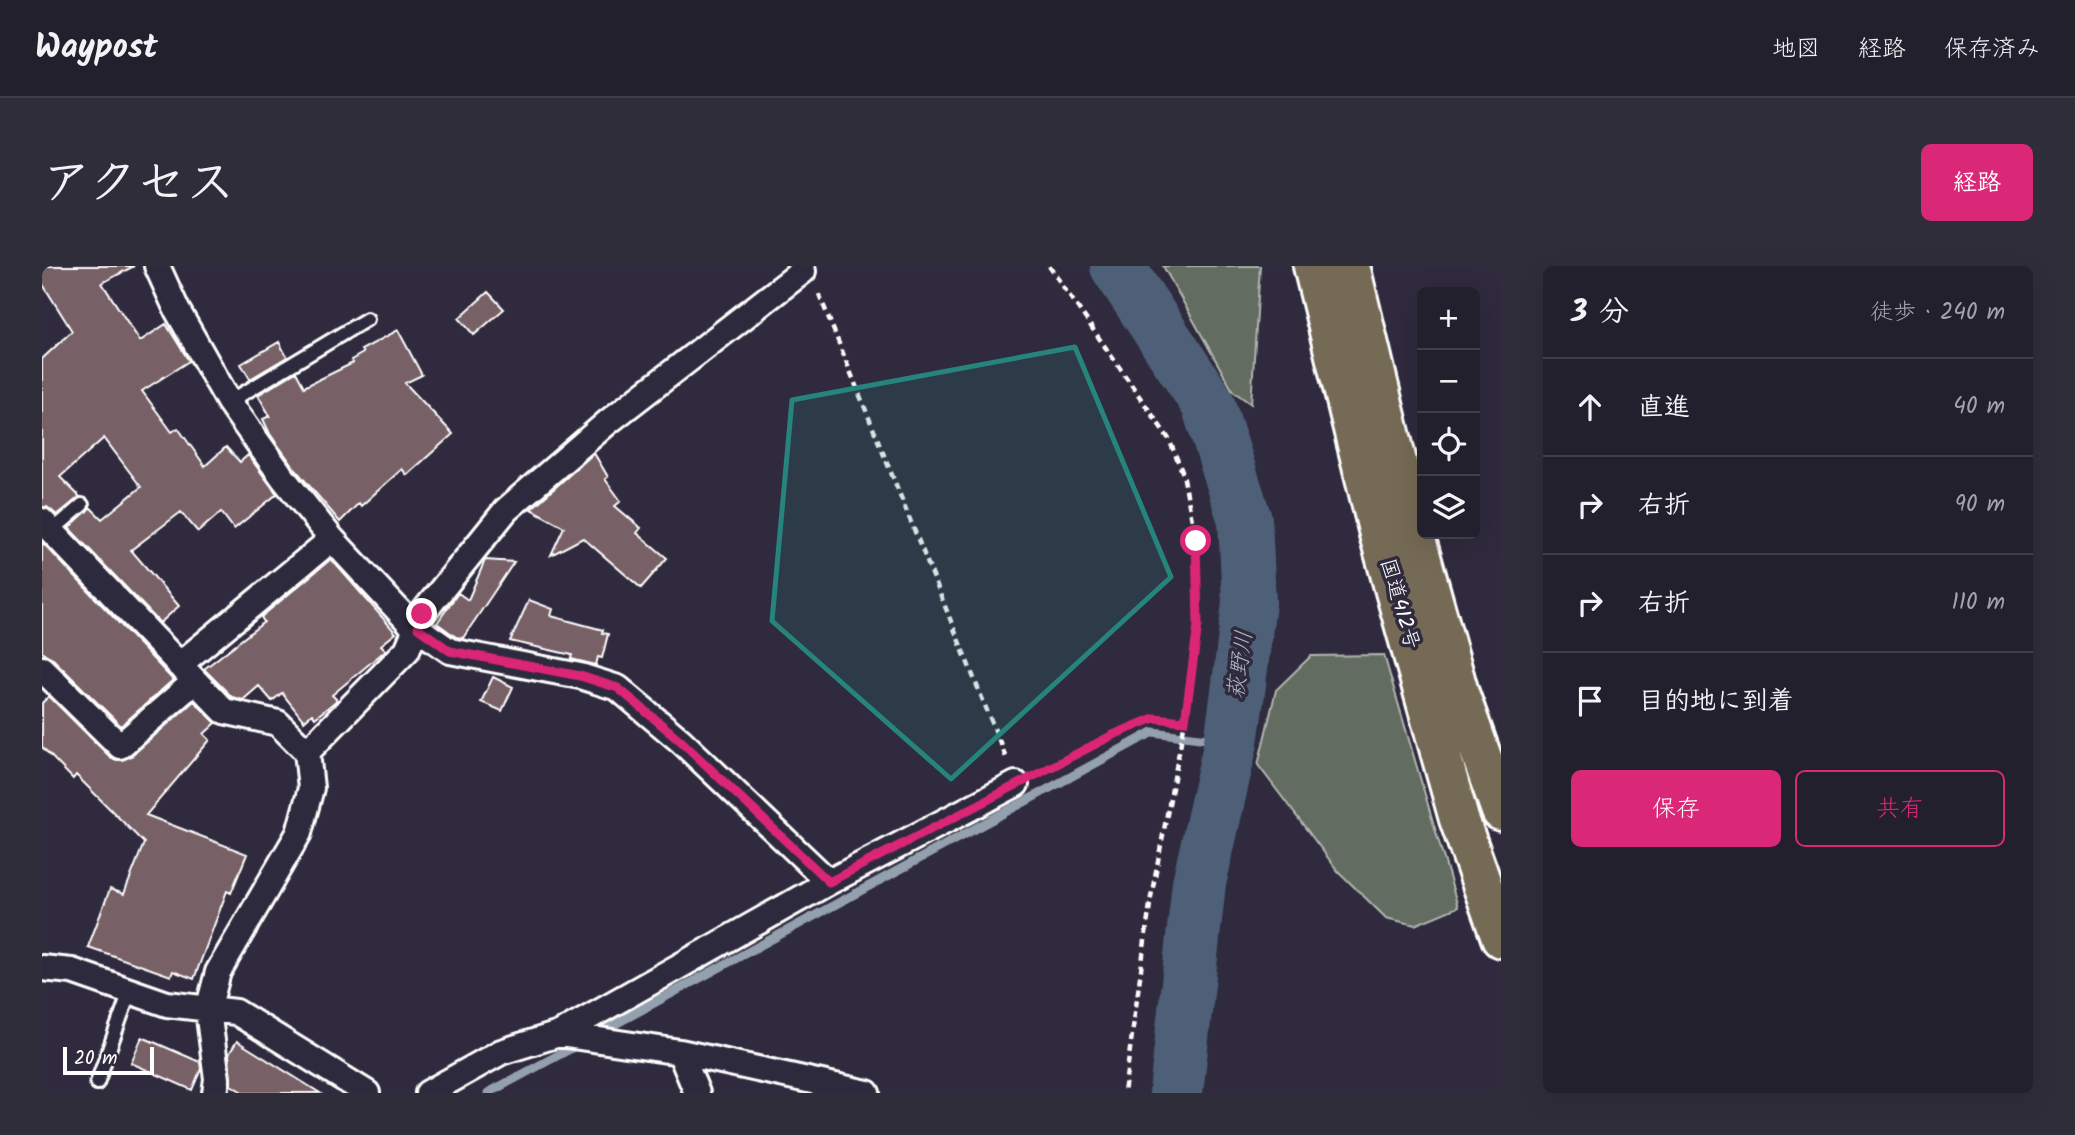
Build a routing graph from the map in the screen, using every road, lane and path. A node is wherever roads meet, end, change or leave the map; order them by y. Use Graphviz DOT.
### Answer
graph roads {
  1 [pos="157,266"];
  2 [pos="1049,266"];
  3 [pos="1313,266"];
  4 [pos="1350,266"];
  5 [pos="803,271"];
  6 [pos="820,297"];
  7 [pos="367,319"];
  8 [pos="229,402"];
  9 [pos="82,505"];
  10 [pos="47,526"];
  11 [pos="332,539"];
  12 [pos="418,628"];
  13 [pos="187,673"];
  14 [pos="44,675"];
  15 [pos="1185,721"];
  16 [pos="307,752"];
  17 [pos="1016,784"];
  18 [pos="1501,811"];
  19 [pos="829,882"];
  20 [pos="1501,937"];
  21 [pos="42,968"];
  22 [pos="130,991"];
  23 [pos="208,1010"];
  24 [pos="559,1034"];
  25 [pos="680,1052"];
  26 [pos="97,1083"];
  27 [pos="215,1093"];
  28 [pos="367,1093"];
  29 [pos="428,1093"];
  30 [pos="697,1093"];
  31 [pos="867,1093"];
  32 [pos="1124,1093"];
  1 -- 8 [label="street"];
  2 -- 15 [label="path"];
  3 -- 20 [label="highway, 国道412号"];
  4 -- 18 [label="highway, 国道412号"];
  5 -- 12 [label="street"];
  6 -- 17 [label="path"];
  7 -- 8 [label="lane"];
  8 -- 11 [label="street"];
  9 -- 10 [label="lane"];
  10 -- 13 [label="street"];
  11 -- 12 [label="street"];
  11 -- 13 [label="street"];
  12 -- 16 [label="street"];
  12 -- 19 [label="street"];
  13 -- 14 [label="street"];
  13 -- 16 [label="street"];
  15 -- 17 [label="path"];
  15 -- 32 [label="path"];
  16 -- 23 [label="street"];
  17 -- 19 [label="street"];
  19 -- 24 [label="street"];
  21 -- 22 [label="street"];
  22 -- 23 [label="street"];
  22 -- 26 [label="lane"];
  23 -- 27 [label="street"];
  23 -- 28 [label="street"];
  24 -- 25 [label="street"];
  24 -- 29 [label="street"];
  25 -- 30 [label="street"];
  25 -- 31 [label="street"];
}
